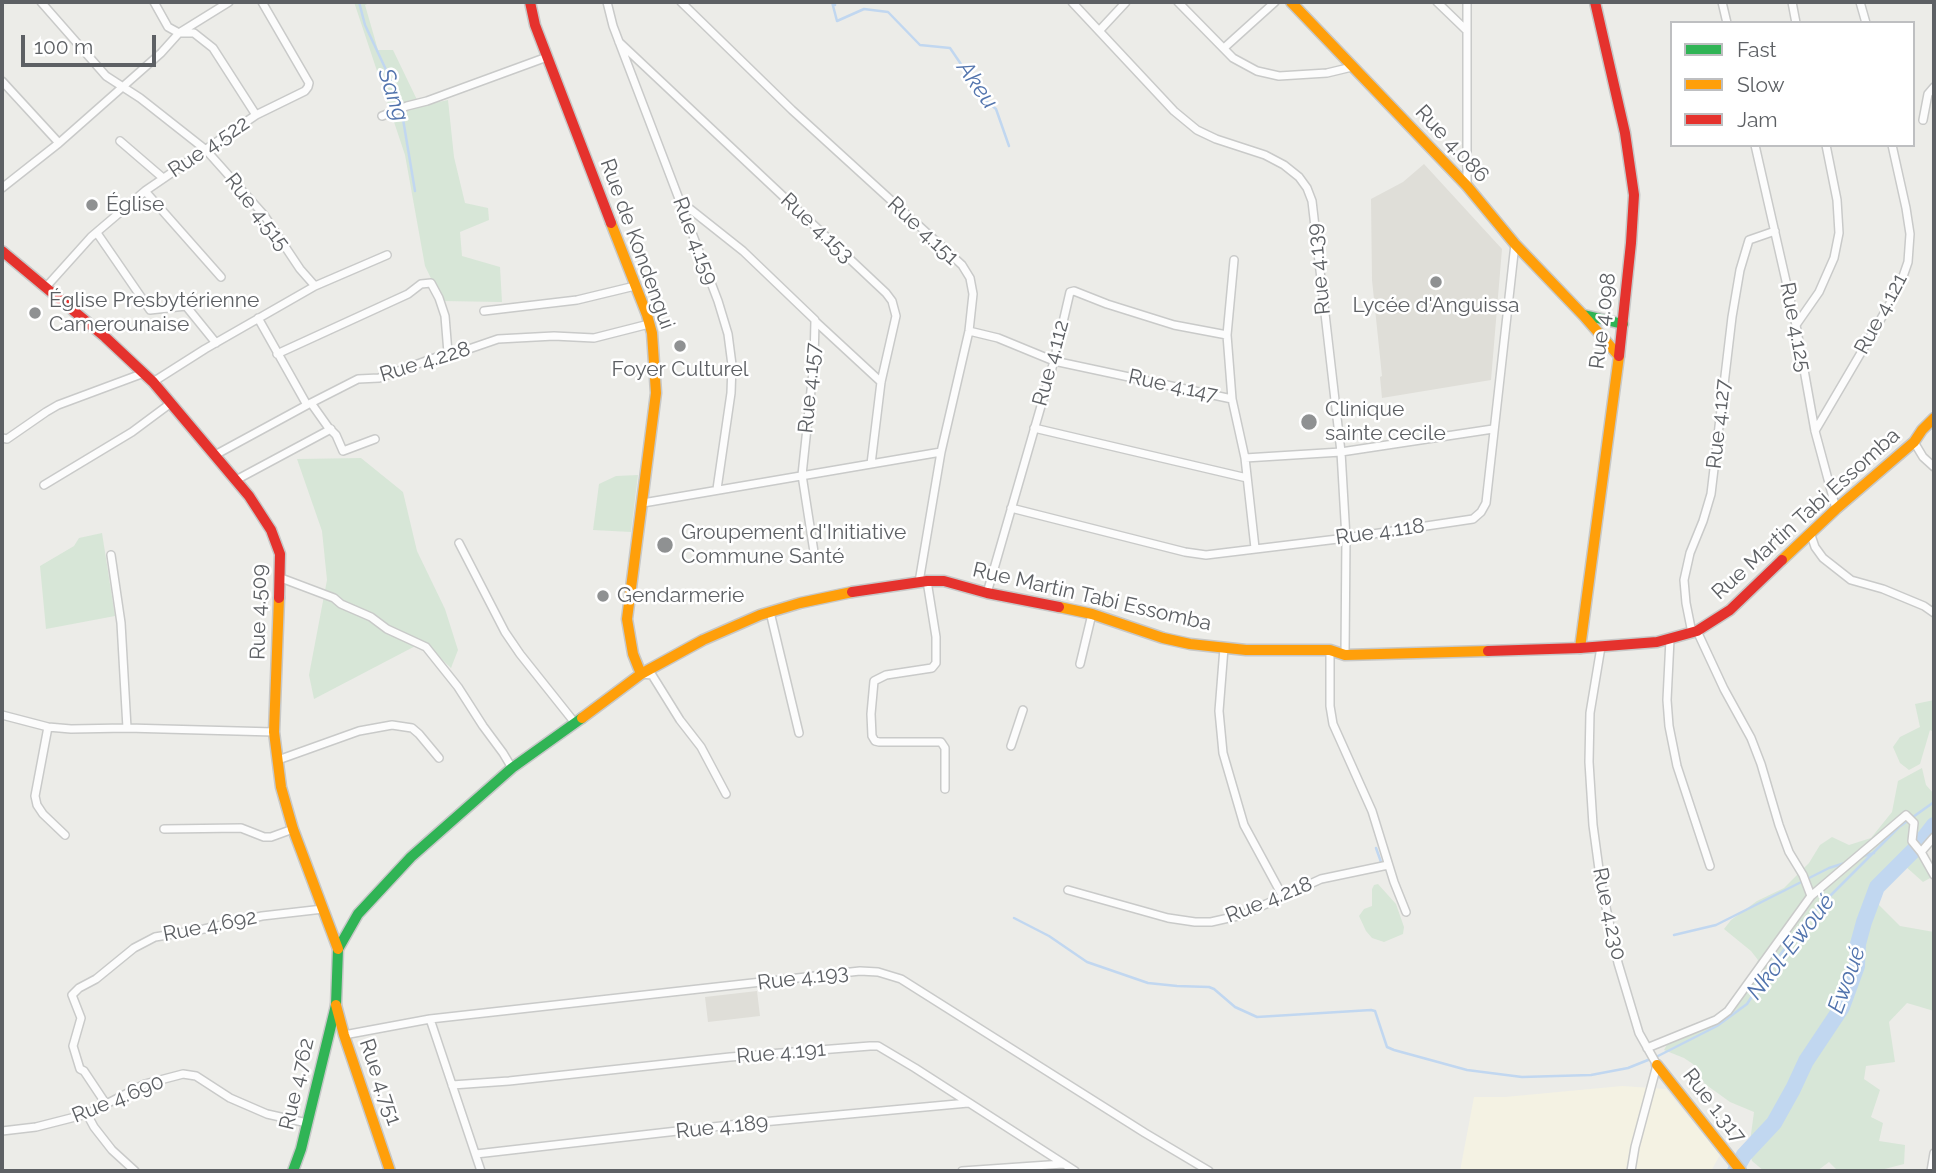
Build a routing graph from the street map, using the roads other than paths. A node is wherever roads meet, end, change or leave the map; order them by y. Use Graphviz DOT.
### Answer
graph roads {
  1 [pos="41,2"];
  2 [pos="154,2"];
  3 [pos="229,2"];
  4 [pos="262,2"];
  5 [pos="530,2"];
  6 [pos="607,2"];
  7 [pos="681,2"];
  8 [pos="1072,2"];
  9 [pos="1126,2"];
  10 [pos="1178,2"];
  11 [pos="1275,2"];
  12 [pos="1291,2"];
  13 [pos="1437,2"];
  14 [pos="1466,2"];
  15 [pos="1595,2"];
  16 [pos="1722,2"];
  17 [pos="1792,2"];
  18 [pos="1860,2"];
  19 [pos="1727,21"];
  20 [pos="1796,21"];
  21 [pos="1865,21"];
  22 [pos="1465,29"];
  23 [pos="1099,31"];
  24 [pos="179,33"];
  25 [pos="619,42"];
  26 [pos="1224,48"];
  27 [pos="547,57"];
  28 [pos="1352,68"];
  29 [pos="2,81"];
  30 [pos="1934,87"];
  31 [pos="122,88"];
  32 [pos="256,115"];
  33 [pos="382,116"];
  34 [pos="1923,120"];
  35 [pos="120,141"];
  36 [pos="59,143"];
  37 [pos="1755,147"];
  38 [pos="1826,147"];
  39 [pos="1892,147"];
  40 [pos="206,150"];
  41 [pos="163,178"];
  42 [pos="1467,186"];
  43 [pos="2,188"];
  44 [pos="145,191"];
  45 [pos="679,201"];
  46 [pos="1775,231"];
  47 [pos="96,233"];
  48 [pos="1515,244"];
  49 [pos="387,255"];
  50 [pos="4,256"];
  51 [pos="1234,260"];
  52 [pos="221,277"];
  53 [pos="314,286"];
  54 [pos="635,286"];
  55 [pos="46,287"];
  56 [pos="484,311"];
  57 [pos="1583,315"];
  58 [pos="258,318"];
  59 [pos="814,320"];
  60 [pos="649,324"];
  61 [pos="1623,324"];
  62 [pos="1796,325"];
  63 [pos="969,331"];
  64 [pos="1227,335"];
  65 [pos="216,343"];
  66 [pos="448,353"];
  67 [pos="277,354"];
  68 [pos="1618,355"];
  69 [pos="1054,361"];
  70 [pos="144,373"];
  71 [pos="881,382"];
  72 [pos="153,383"];
  73 [pos="1232,399"];
  74 [pos="171,403"];
  75 [pos="309,404"];
  76 [pos="1934,418"];
  77 [pos="1034,428"];
  78 [pos="331,429"];
  79 [pos="1493,429"];
  80 [pos="1815,432"];
  81 [pos="375,439"];
  82 [pos="4,441"];
  83 [pos="1914,442"];
  84 [pos="941,452"];
  85 [pos="1341,452"];
  86 [pos="215,455"];
  87 [pos="1245,458"];
  88 [pos="871,464"];
  89 [pos="1934,467"];
  90 [pos="802,475"];
  91 [pos="1247,478"];
  92 [pos="236,480"];
  93 [pos="44,485"];
  94 [pos="717,489"];
  95 [pos="643,503"];
  96 [pos="1011,508"];
  97 [pos="1836,509"];
  98 [pos="1811,535"];
  99 [pos="1346,538"];
  100 [pos="459,542"];
  101 [pos="1255,548"];
  102 [pos="814,552"];
  103 [pos="111,555"];
  104 [pos="281,578"];
  105 [pos="923,581"];
  106 [pos="987,593"];
  107 [pos="769,612"];
  108 [pos="1934,612"];
  109 [pos="1092,614"];
  110 [pos="1695,632"];
  111 [pos="1670,639"];
  112 [pos="1601,647"];
  113 [pos="1224,648"];
  114 [pos="1580,648"];
  115 [pos="1330,650"];
  116 [pos="1345,655"];
  117 [pos="1080,664"];
  118 [pos="641,674"];
  119 [pos="1023,710"];
  120 [pos="2,715"];
  121 [pos="575,723"];
  122 [pos="48,727"];
  123 [pos="127,728"];
  124 [pos="274,732"];
  125 [pos="799,733"];
  126 [pos="1011,746"];
  127 [pos="439,758"];
  128 [pos="278,760"];
  129 [pos="512,768"];
  130 [pos="945,789"];
  131 [pos="726,794"];
  132 [pos="164,829"];
  133 [pos="293,829"];
  134 [pos="65,835"];
  135 [pos="1934,837"];
  136 [pos="1921,852"];
  137 [pos="1388,864"];
  138 [pos="1710,866"];
  139 [pos="1934,875"];
  140 [pos="1068,890"];
  141 [pos="1282,895"];
  142 [pos="1811,896"];
  143 [pos="323,909"];
  144 [pos="1406,912"];
  145 [pos="338,949"];
  146 [pos="336,1005"];
  147 [pos="430,1020"];
  148 [pos="344,1035"];
  149 [pos="1649,1051"];
  150 [pos="1656,1063"];
  151 [pos="452,1085"];
  152 [pos="969,1102"];
  153 [pos="106,1104"];
  154 [pos="87,1114"];
  155 [pos="307,1123"];
  156 [pos="2,1131"];
  157 [pos="1934,1153"];
  158 [pos="476,1154"];
  159 [pos="1063,1164"];
  160 [pos="135,1171"];
  161 [pos="293,1171"];
  162 [pos="390,1171"];
  163 [pos="481,1171"];
  164 [pos="962,1171"];
  165 [pos="1075,1171"];
  166 [pos="1209,1171"];
  167 [pos="1631,1171"];
  168 [pos="1741,1171"];
  169 [pos="1931,1171"];
  1 -- 31 [label="street, Rue 4.515"];
  2 -- 24 [label="street"];
  3 -- 24 [label="street"];
  4 -- 32 [label="street, Rue 4.522"];
  5 -- 27 [label="main road, Rue de Kondengui"];
  6 -- 25 [label="street, Rue 4.159"];
  7 -- 63 [label="street, Rue 4.151"];
  8 -- 23 [label="street, Rue 4.139"];
  9 -- 23 [label="street"];
  10 -- 26 [label="street"];
  11 -- 26 [label="street"];
  12 -- 28 [label="main road, Rue 4.086"];
  13 -- 22 [label="street"];
  14 -- 22 [label="street"];
  15 -- 61 [label="main road, Rue 4.098"];
  16 -- 19 [label="street"];
  17 -- 20 [label="street"];
  18 -- 21 [label="street"];
  22 -- 42 [label="street"];
  23 -- 85 [label="street, Rue 4.139"];
  24 -- 31 [label="street"];
  24 -- 32 [label="street"];
  25 -- 45 [label="street, Rue 4.159"];
  25 -- 71 [label="street, Rue 4.153"];
  26 -- 28 [label="street"];
  27 -- 33 [label="street"];
  27 -- 54 [label="main road, Rue de Kondengui"];
  28 -- 42 [label="main road, Rue 4.086"];
  29 -- 36 [label="street"];
  30 -- 34 [label="street"];
  31 -- 36 [label="street"];
  31 -- 40 [label="street, Rue 4.515"];
  32 -- 40 [label="street, Rue 4.522"];
  35 -- 41 [label="street"];
  36 -- 43 [label="street"];
  37 -- 46 [label="street, Rue 4.125"];
  38 -- 62 [label="street"];
  39 -- 80 [label="street, Rue 4.121"];
  40 -- 41 [label="street, Rue 4.522"];
  40 -- 53 [label="street, Rue 4.515"];
  41 -- 44 [label="street, Rue 4.522"];
  42 -- 48 [label="main road, Rue 4.086"];
  44 -- 47 [label="street, Rue 4.522"];
  44 -- 52 [label="street"];
  45 -- 59 [label="street, Rue 4.157"];
  45 -- 94 [label="street, Rue 4.159"];
  46 -- 62 [label="street, Rue 4.125"];
  46 -- 110 [label="street, Rue 4.127"];
  47 -- 55 [label="street, Rue 4.522"];
  47 -- 65 [label="street"];
  48 -- 57 [label="main road, Rue 4.086"];
  48 -- 79 [label="street, Rue 4.118"];
  49 -- 53 [label="street"];
  50 -- 55 [label="main road, Rue 4.509"];
  51 -- 64 [label="street"];
  53 -- 58 [label="street"];
  54 -- 56 [label="street"];
  54 -- 60 [label="main road, Rue de Kondengui"];
  55 -- 70 [label="main road, Rue 4.509"];
  57 -- 61 [label="main road"];
  57 -- 68 [label="main road, Rue 4.086"];
  58 -- 65 [label="street"];
  58 -- 67 [label="street"];
  59 -- 71 [label="street"];
  59 -- 90 [label="street, Rue 4.157"];
  60 -- 66 [label="street, Rue 4.228"];
  60 -- 95 [label="main road, Rue de Kondengui"];
  61 -- 68 [label="main road, Rue 4.098"];
  62 -- 80 [label="street, Rue 4.125"];
  63 -- 69 [label="street, Rue 4.147"];
  63 -- 84 [label="street, Rue 4.151"];
  64 -- 69 [label="street, Rue 4.112"];
  64 -- 73 [label="street"];
  65 -- 72 [label="street"];
  66 -- 67 [label="street"];
  66 -- 75 [label="street, Rue 4.228"];
  67 -- 75 [label="street"];
  68 -- 114 [label="main road, Rue 4.098"];
  69 -- 73 [label="street, Rue 4.147"];
  69 -- 77 [label="street, Rue 4.112"];
  70 -- 72 [label="main road, Rue 4.509"];
  70 -- 82 [label="street"];
  71 -- 88 [label="street, Rue 4.153"];
  72 -- 74 [label="main road, Rue 4.509"];
  73 -- 87 [label="street, Rue 4.147"];
  74 -- 86 [label="main road, Rue 4.509"];
  74 -- 93 [label="street"];
  75 -- 78 [label="street"];
  75 -- 86 [label="street, Rue 4.228"];
  76 -- 83 [label="main road, Rue Martin Tabi Essomba"];
  77 -- 91 [label="street"];
  77 -- 96 [label="street, Rue 4.112"];
  78 -- 81 [label="street"];
  78 -- 92 [label="street"];
  79 -- 85 [label="street"];
  79 -- 99 [label="street, Rue 4.118"];
  80 -- 97 [label="street, Rue 4.125"];
  83 -- 89 [label="street"];
  83 -- 97 [label="main road, Rue Martin Tabi Essomba"];
  84 -- 88 [label="street"];
  84 -- 105 [label="street, Rue 4.151"];
  85 -- 87 [label="street"];
  85 -- 99 [label="street, Rue 4.139"];
  86 -- 92 [label="main road, Rue 4.509"];
  87 -- 91 [label="street, Rue 4.147"];
  88 -- 90 [label="street"];
  90 -- 94 [label="street"];
  90 -- 102 [label="street, Rue 4.157"];
  91 -- 101 [label="street, Rue 4.147"];
  92 -- 104 [label="main road, Rue 4.509"];
  94 -- 95 [label="street"];
  95 -- 118 [label="main road, Rue de Kondengui"];
  96 -- 101 [label="street, Rue 4.118"];
  96 -- 106 [label="street, Rue 4.112"];
  97 -- 98 [label="main road, Rue Martin Tabi Essomba"];
  98 -- 108 [label="street"];
  98 -- 110 [label="main road, Rue Martin Tabi Essomba"];
  99 -- 101 [label="street, Rue 4.118"];
  99 -- 116 [label="street, Rue 4.139"];
  100 -- 121 [label="street"];
  103 -- 123 [label="street"];
  104 -- 124 [label="main road, Rue 4.509"];
  104 -- 129 [label="street"];
  105 -- 106 [label="main road, Rue Martin Tabi Essomba"];
  105 -- 107 [label="main road, Rue Martin Tabi Essomba"];
  105 -- 130 [label="street, Rue 4.151"];
  106 -- 109 [label="main road, Rue Martin Tabi Essomba"];
  107 -- 118 [label="main road, Rue Martin Tabi Essomba"];
  107 -- 125 [label="street"];
  109 -- 113 [label="main road, Rue Martin Tabi Essomba"];
  109 -- 117 [label="street"];
  110 -- 111 [label="main road, Rue Martin Tabi Essomba"];
  110 -- 142 [label="street"];
  111 -- 112 [label="main road, Rue Martin Tabi Essomba"];
  111 -- 138 [label="street"];
  112 -- 114 [label="main road, Rue Martin Tabi Essomba"];
  112 -- 149 [label="street, Rue 4.230"];
  113 -- 115 [label="main road, Rue Martin Tabi Essomba"];
  113 -- 141 [label="street"];
  114 -- 116 [label="main road, Rue Martin Tabi Essomba"];
  115 -- 116 [label="main road, Rue Martin Tabi Essomba"];
  115 -- 137 [label="street"];
  118 -- 121 [label="main road, Rue Martin Tabi Essomba"];
  118 -- 131 [label="street"];
  119 -- 126 [label="street"];
  120 -- 122 [label="street"];
  121 -- 129 [label="main road, Rue Martin Tabi Essomba"];
  122 -- 123 [label="street"];
  122 -- 134 [label="street"];
  123 -- 124 [label="street"];
  124 -- 128 [label="main road, Rue 4.509"];
  127 -- 128 [label="street"];
  128 -- 133 [label="main road, Rue 4.509"];
  129 -- 145 [label="main road, Rue Martin Tabi Essomba"];
  132 -- 133 [label="street"];
  133 -- 143 [label="main road, Rue 4.509"];
  135 -- 136 [label="street"];
  136 -- 139 [label="street"];
  136 -- 142 [label="street"];
  137 -- 141 [label="street, Rue 4.218"];
  137 -- 144 [label="street"];
  140 -- 141 [label="street, Rue 4.218"];
  142 -- 149 [label="street"];
  143 -- 145 [label="main road, Rue 4.509"];
  143 -- 153 [label="street, Rue 4.692"];
  145 -- 146 [label="main road, Rue Martin Tabi Essomba"];
  146 -- 148 [label="main road, Rue 4.751"];
  146 -- 155 [label="main road, Rue 4.762"];
  147 -- 148 [label="street, Rue 4.193"];
  147 -- 151 [label="street"];
  147 -- 166 [label="street, Rue 4.193"];
  148 -- 162 [label="main road, Rue 4.751"];
  149 -- 150 [label="street, Rue 4.230"];
  150 -- 167 [label="street"];
  150 -- 168 [label="main road, Rue 1.317"];
  151 -- 152 [label="street, Rue 4.191"];
  151 -- 158 [label="street"];
  152 -- 158 [label="street, Rue 4.189"];
  152 -- 159 [label="street, Rue 4.191"];
  153 -- 154 [label="street, Rue 4.690"];
  153 -- 155 [label="street, Rue 4.690"];
  154 -- 156 [label="street, Rue 4.690"];
  154 -- 160 [label="street"];
  155 -- 161 [label="main road, Rue 4.762"];
  157 -- 169 [label="street"];
  158 -- 163 [label="street"];
  159 -- 164 [label="street"];
  159 -- 165 [label="street, Rue 4.191"];
}
